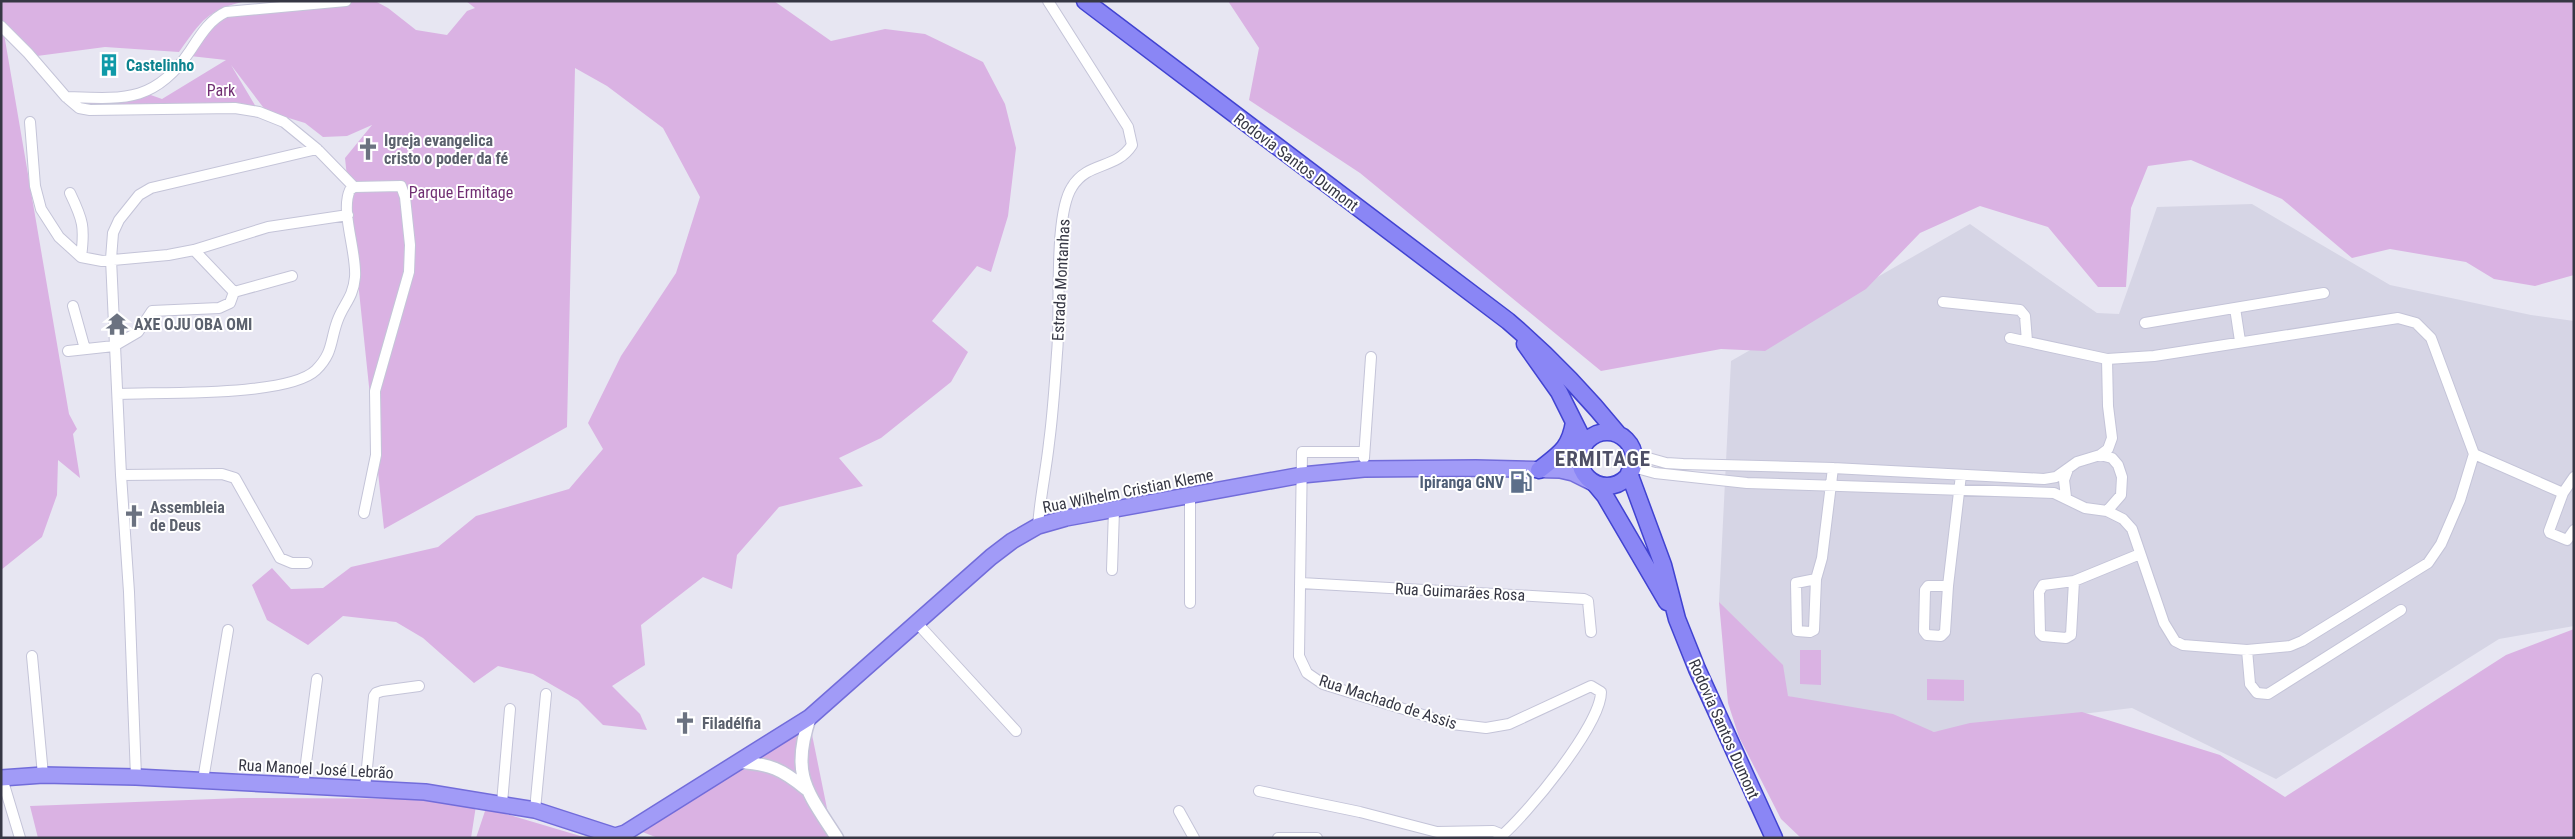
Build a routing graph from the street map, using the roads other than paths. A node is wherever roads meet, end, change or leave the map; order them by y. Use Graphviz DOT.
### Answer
graph roads {
  1 [pos="346,1"];
  2 [pos="1048,1"];
  3 [pos="1085,1"];
  4 [pos="1,26"];
  5 [pos="66,97"];
  6 [pos="30,122"];
  7 [pos="317,149"];
  8 [pos="354,187"];
  9 [pos="70,193"];
  10 [pos="348,215"];
  11 [pos="194,250"];
  12 [pos="81,257"];
  13 [pos="111,259"];
  14 [pos="292,276"];
  15 [pos="234,292"];
  16 [pos="2324,293"];
  17 [pos="1943,302"];
  18 [pos="73,306"];
  19 [pos="2235,308"];
  20 [pos="1508,320"];
  21 [pos="2144,323"];
  22 [pos="2010,338"];
  23 [pos="2027,341"];
  24 [pos="2240,341"];
  25 [pos="114,346"];
  26 [pos="86,349"];
  27 [pos="68,352"];
  28 [pos="1371,357"];
  29 [pos="2107,359"];
  30 [pos="118,394"];
  31 [pos="1574,422"];
  32 [pos="1618,434"];
  33 [pos="1583,447"];
  34 [pos="1364,452"];
  35 [pos="2474,454"];
  36 [pos="2100,455"];
  37 [pos="1632,465"];
  38 [pos="1833,468"];
  39 [pos="1364,469"];
  40 [pos="2068,469"];
  41 [pos="1539,470"];
  42 [pos="121,475"];
  43 [pos="1302,475"];
  44 [pos="1961,475"];
  45 [pos="2574,477"];
  46 [pos="1595,484"];
  47 [pos="1830,485"];
  48 [pos="1960,490"];
  49 [pos="2563,493"];
  50 [pos="1190,496"];
  51 [pos="2066,497"];
  52 [pos="1114,510"];
  53 [pos="2107,511"];
  54 [pos="364,513"];
  55 [pos="1038,526"];
  56 [pos="2574,530"];
  57 [pos="2140,554"];
  58 [pos="307,563"];
  59 [pos="1112,570"];
  60 [pos="1816,579"];
  61 [pos="2074,581"];
  62 [pos="1301,584"];
  63 [pos="1948,586"];
  64 [pos="1190,603"];
  65 [pos="2401,610"];
  66 [pos="1677,619"];
  67 [pos="917,623"];
  68 [pos="228,630"];
  69 [pos="1591,632"];
  70 [pos="2247,650"];
  71 [pos="32,656"];
  72 [pos="317,679"];
  73 [pos="419,686"];
  74 [pos="546,694"];
  75 [pos="510,709"];
  76 [pos="810,717"];
  77 [pos="1016,731"];
  78 [pos="739,762"];
  79 [pos="43,775"];
  80 [pos="136,777"];
  81 [pos="2,778"];
  82 [pos="203,780"];
  83 [pos="303,786"];
  84 [pos="365,788"];
  85 [pos="806,789"];
  86 [pos="1259,792"];
  87 [pos="502,803"];
  88 [pos="535,810"];
  89 [pos="1178,811"];
  90 [pos="1501,836"];
  91 [pos="619,837"];
  92 [pos="20,838"];
  93 [pos="836,838"];
  94 [pos="1194,838"];
  95 [pos="1278,838"];
  96 [pos="1317,838"];
  97 [pos="1774,838"];
  1 -- 5 [label="street"];
  2 -- 55 [label="street, Estrada Montanhas"];
  3 -- 20 [label="highway, Rodovia Santos Dumont"];
  4 -- 5 [label="street"];
  5 -- 7 [label="street"];
  6 -- 12 [label="street"];
  7 -- 8 [label="street"];
  7 -- 13 [label="street"];
  8 -- 10 [label="street"];
  8 -- 54 [label="street"];
  9 -- 12 [label="street"];
  10 -- 11 [label="street"];
  10 -- 30 [label="street"];
  11 -- 13 [label="street"];
  11 -- 15 [label="street"];
  12 -- 13 [label="street"];
  13 -- 25 [label="street"];
  14 -- 15 [label="street"];
  15 -- 25 [label="street"];
  16 -- 19 [label="street"];
  17 -- 23 [label="street"];
  18 -- 26 [label="street"];
  19 -- 21 [label="street"];
  19 -- 24 [label="street"];
  20 -- 31 [label="highway"];
  20 -- 32 [label="highway"];
  22 -- 23 [label="street"];
  23 -- 29 [label="street"];
  24 -- 29 [label="street"];
  24 -- 35 [label="street"];
  25 -- 26 [label="street"];
  25 -- 30 [label="street"];
  26 -- 27 [label="street"];
  28 -- 34 [label="street"];
  29 -- 36 [label="street"];
  30 -- 42 [label="street"];
  31 -- 33 [label="highway"];
  31 -- 41 [label="highway"];
  32 -- 33 [label="highway"];
  32 -- 37 [label="highway"];
  33 -- 41 [label="main road"];
  33 -- 46 [label="highway"];
  34 -- 39 [label="street"];
  34 -- 43 [label="street, Rua Machado de Assis"];
  35 -- 49 [label="street"];
  35 -- 70 [label="street"];
  36 -- 40 [label="street"];
  36 -- 53 [label="street"];
  37 -- 38 [label="street"];
  37 -- 46 [label="highway"];
  37 -- 47 [label="street"];
  37 -- 66 [label="highway"];
  38 -- 44 [label="street"];
  38 -- 47 [label="street"];
  39 -- 41 [label="main road, Rua Wilhelm Cristian Kleme"];
  39 -- 43 [label="main road, Rua Wilhelm Cristian Kleme"];
  40 -- 44 [label="street"];
  40 -- 51 [label="street"];
  41 -- 46 [label="main road, Rua Wilhelm Cristian Kleme"];
  42 -- 58 [label="street"];
  42 -- 80 [label="street"];
  43 -- 50 [label="main road, Rua Wilhelm Cristian Kleme"];
  43 -- 62 [label="street, Rua Machado de Assis"];
  44 -- 48 [label="street"];
  45 -- 49 [label="street"];
  46 -- 66 [label="highway"];
  47 -- 48 [label="street"];
  47 -- 60 [label="street"];
  48 -- 51 [label="street"];
  48 -- 63 [label="street"];
  49 -- 56 [label="street"];
  50 -- 52 [label="main road, Rua Wilhelm Cristian Kleme"];
  50 -- 64 [label="street"];
  51 -- 53 [label="street"];
  52 -- 55 [label="main road, Rua Wilhelm Cristian Kleme"];
  52 -- 59 [label="street"];
  53 -- 57 [label="street"];
  55 -- 67 [label="main road, Rua Wilhelm Cristian Kleme"];
  57 -- 61 [label="street"];
  57 -- 70 [label="street"];
  60 -- 60 [label="street"];
  61 -- 61 [label="street"];
  62 -- 69 [label="street, Rua Guimarães Rosa"];
  62 -- 90 [label="street, Rua Machado de Assis"];
  63 -- 63 [label="street"];
  65 -- 70 [label="street"];
  66 -- 97 [label="highway, Rodovia Santos Dumont"];
  67 -- 76 [label="main road, Rua Wilhelm Cristian Kleme"];
  67 -- 77 [label="street"];
  68 -- 82 [label="street"];
  71 -- 79 [label="street"];
  72 -- 83 [label="street"];
  73 -- 84 [label="street"];
  74 -- 88 [label="street"];
  75 -- 87 [label="street"];
  76 -- 78 [label="main road, Rua Wilhelm Cristian Kleme"];
  76 -- 85 [label="street"];
  78 -- 85 [label="street"];
  78 -- 91 [label="main road, Rua Wilhelm Cristian Kleme"];
  79 -- 80 [label="main road, Rua Manoel José Lebrão"];
  79 -- 81 [label="main road, Rua Manoel José Lebrão"];
  80 -- 82 [label="main road, Rua Manoel José Lebrão"];
  81 -- 92 [label="street"];
  82 -- 83 [label="main road, Rua Manoel José Lebrão"];
  83 -- 84 [label="main road, Rua Manoel José Lebrão"];
  84 -- 87 [label="main road, Rua Manoel José Lebrão"];
  85 -- 93 [label="street"];
  86 -- 90 [label="street"];
  87 -- 88 [label="main road, Rua Manoel José Lebrão"];
  88 -- 91 [label="main road, Rua Manoel José Lebrão"];
  89 -- 94 [label="street"];
  95 -- 96 [label="street"];
}
